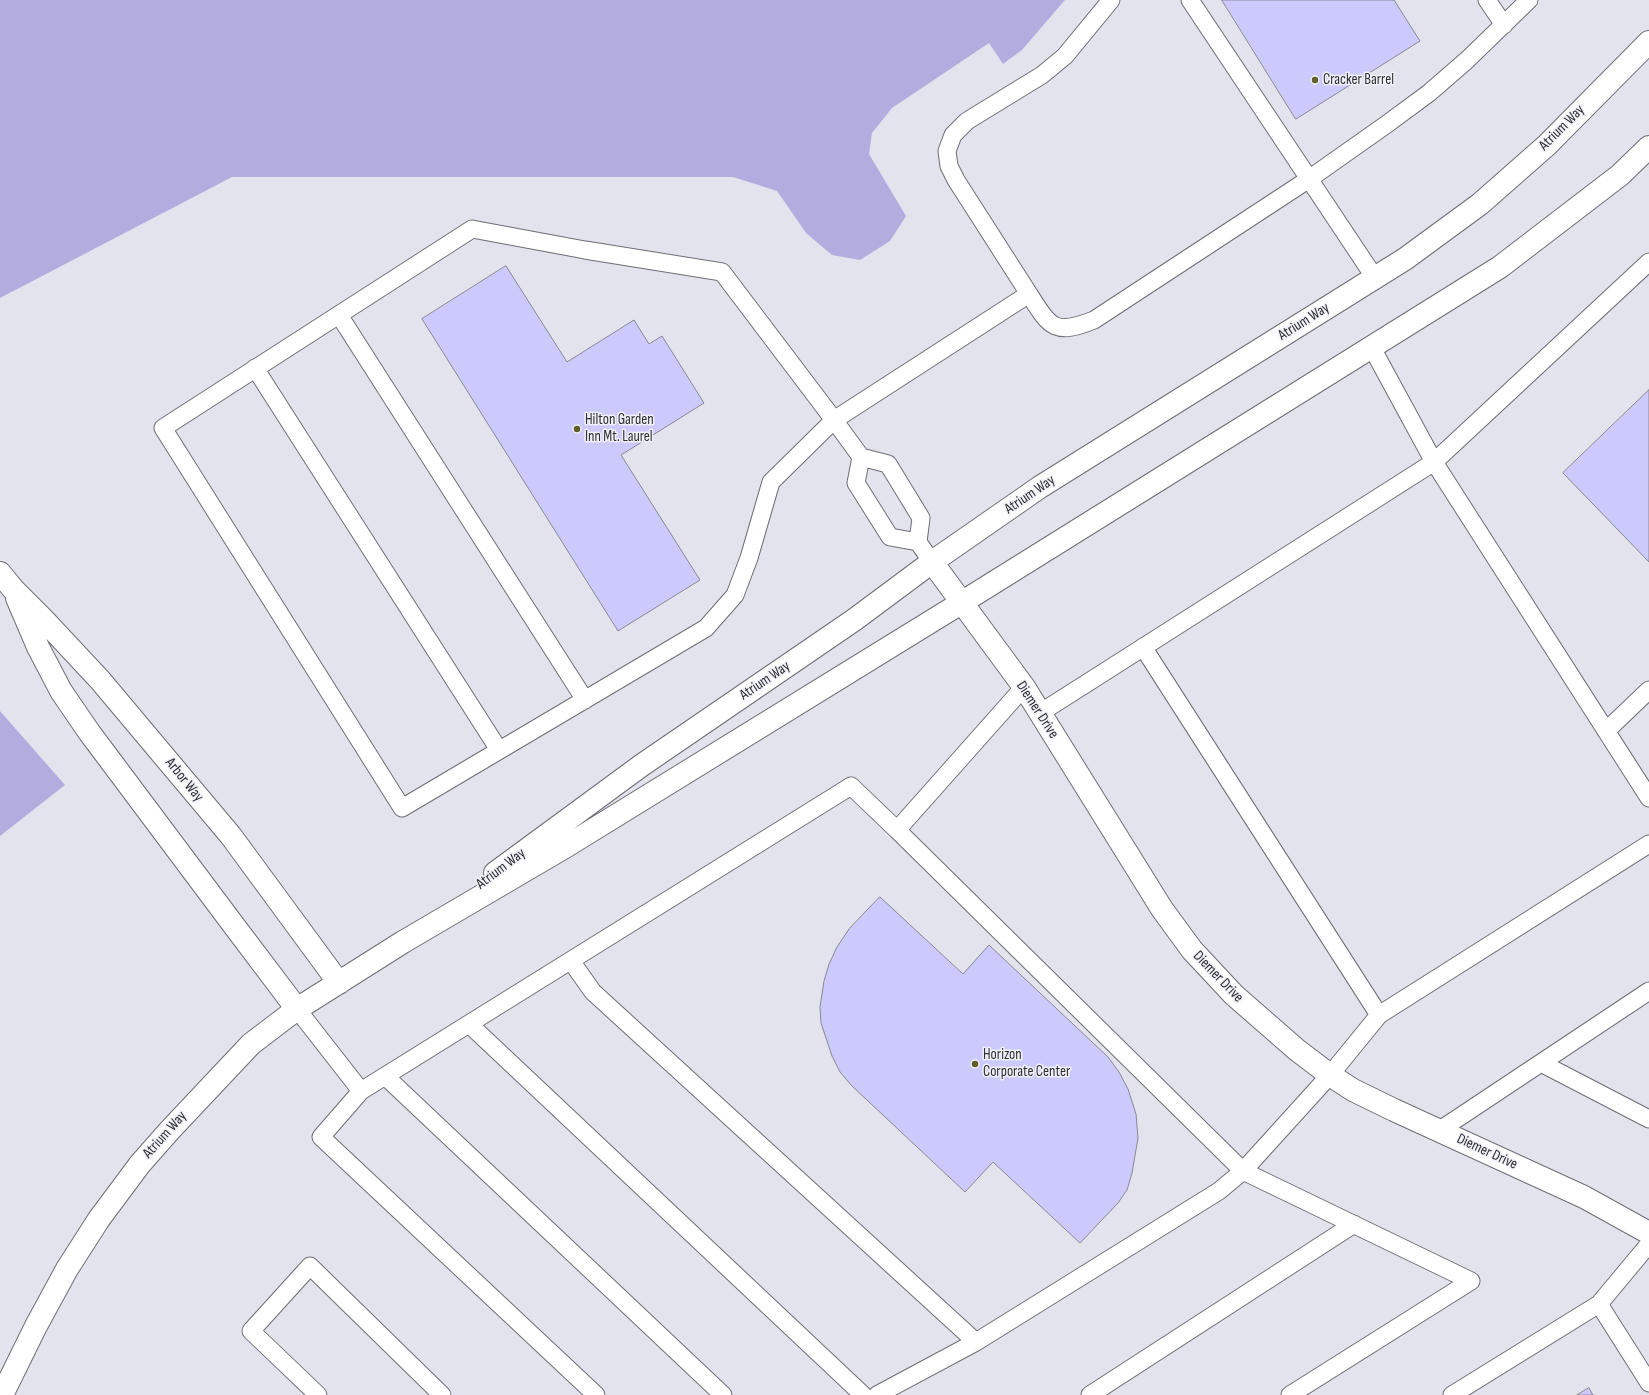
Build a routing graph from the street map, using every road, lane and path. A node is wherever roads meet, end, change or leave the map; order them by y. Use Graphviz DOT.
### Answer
graph roads {
  1 [pos="1111,0"];
  2 [pos="1190,0"];
  3 [pos="1487,0"];
  4 [pos="1529,0"];
  5 [pos="1504,25"];
  6 [pos="1649,42"];
  7 [pos="1649,147"];
  8 [pos="1309,179"];
  9 [pos="1649,262"];
  10 [pos="1375,278"];
  11 [pos="1029,294"];
  12 [pos="339,315"];
  13 [pos="1372,346"];
  14 [pos="255,368"];
  15 [pos="834,420"];
  16 [pos="861,457"];
  17 [pos="1434,462"];
  18 [pos="918,542"];
  19 [pos="932,562"];
  20 [pos="6,581"];
  21 [pos="961,603"];
  22 [pos="1143,647"];
  23 [pos="1024,687"];
  24 [pos="1649,690"];
  25 [pos="585,700"];
  26 [pos="1040,712"];
  27 [pos="1606,731"];
  28 [pos="499,750"];
  29 [pos="1649,798"];
  30 [pos="897,830"];
  31 [pos="1649,844"];
  32 [pos="403,942"];
  33 [pos="571,960"];
  34 [pos="339,983"];
  35 [pos="1649,991"];
  36 [pos="297,1009"];
  37 [pos="1379,1015"];
  38 [pos="469,1024"];
  39 [pos="1541,1063"];
  40 [pos="1330,1074"];
  41 [pos="385,1076"];
  42 [pos="361,1091"];
  43 [pos="1649,1119"];
  44 [pos="1440,1130"];
  45 [pos="1243,1171"];
  46 [pos="1354,1224"];
  47 [pos="1649,1233"];
  48 [pos="1649,1244"];
  49 [pos="1599,1304"];
  50 [pos="976,1342"];
  51 [pos="1649,1383"];
  52 [pos="2,1395"];
  53 [pos="318,1395"];
  54 [pos="442,1395"];
  55 [pos="596,1395"];
  56 [pos="723,1395"];
  57 [pos="863,1395"];
  58 [pos="877,1395"];
  59 [pos="1090,1395"];
  60 [pos="1290,1395"];
  61 [pos="1452,1395"];
  1 -- 11 [label="lane"];
  2 -- 8 [label="lane"];
  3 -- 5 [label="lane"];
  4 -- 5 [label="lane"];
  5 -- 8 [label="lane"];
  6 -- 10 [label="street, Atrium Way"];
  7 -- 13 [label="street, Atrium Way"];
  8 -- 10 [label="lane"];
  8 -- 11 [label="lane"];
  9 -- 17 [label="lane"];
  10 -- 19 [label="street, Atrium Way"];
  11 -- 15 [label="lane"];
  12 -- 14 [label="lane"];
  12 -- 15 [label="lane"];
  12 -- 25 [label="lane"];
  13 -- 17 [label="lane"];
  13 -- 21 [label="street, Atrium Way"];
  14 -- 28 [label="lane"];
  14 -- 28 [label="lane"];
  15 -- 16 [label="lane"];
  15 -- 25 [label="lane"];
  16 -- 18 [label="lane"];
  16 -- 18 [label="lane"];
  17 -- 22 [label="lane"];
  17 -- 27 [label="lane"];
  18 -- 19 [label="lane"];
  19 -- 21 [label="street, Diemer Drive"];
  19 -- 32 [label="street, Atrium Way"];
  20 -- 34 [label="street, Arbor Way"];
  20 -- 36 [label="street, Arbor Way"];
  21 -- 23 [label="street, Diemer Drive"];
  21 -- 32 [label="street, Atrium Way"];
  22 -- 26 [label="lane"];
  22 -- 37 [label="lane"];
  23 -- 26 [label="street, Diemer Drive"];
  23 -- 30 [label="lane"];
  24 -- 27 [label="lane"];
  25 -- 28 [label="lane"];
  26 -- 40 [label="street, Diemer Drive"];
  27 -- 29 [label="lane"];
  30 -- 33 [label="lane"];
  30 -- 45 [label="lane"];
  31 -- 37 [label="lane"];
  32 -- 34 [label="street, Atrium Way"];
  33 -- 38 [label="lane"];
  33 -- 50 [label="lane"];
  34 -- 36 [label="street, Atrium Way"];
  35 -- 39 [label="lane"];
  36 -- 42 [label="lane"];
  36 -- 52 [label="street, Atrium Way"];
  37 -- 40 [label="lane"];
  38 -- 41 [label="lane"];
  38 -- 57 [label="lane"];
  39 -- 43 [label="lane"];
  39 -- 44 [label="lane"];
  40 -- 44 [label="street, Diemer Drive"];
  40 -- 45 [label="lane"];
  41 -- 42 [label="lane"];
  41 -- 56 [label="lane"];
  42 -- 55 [label="lane"];
  44 -- 47 [label="street, Diemer Drive"];
  45 -- 46 [label="lane"];
  45 -- 50 [label="lane"];
  46 -- 59 [label="lane"];
  46 -- 60 [label="lane"];
  48 -- 49 [label="lane"];
  49 -- 51 [label="lane"];
  49 -- 61 [label="lane"];
  50 -- 58 [label="lane"];
  53 -- 54 [label="lane"];
}
